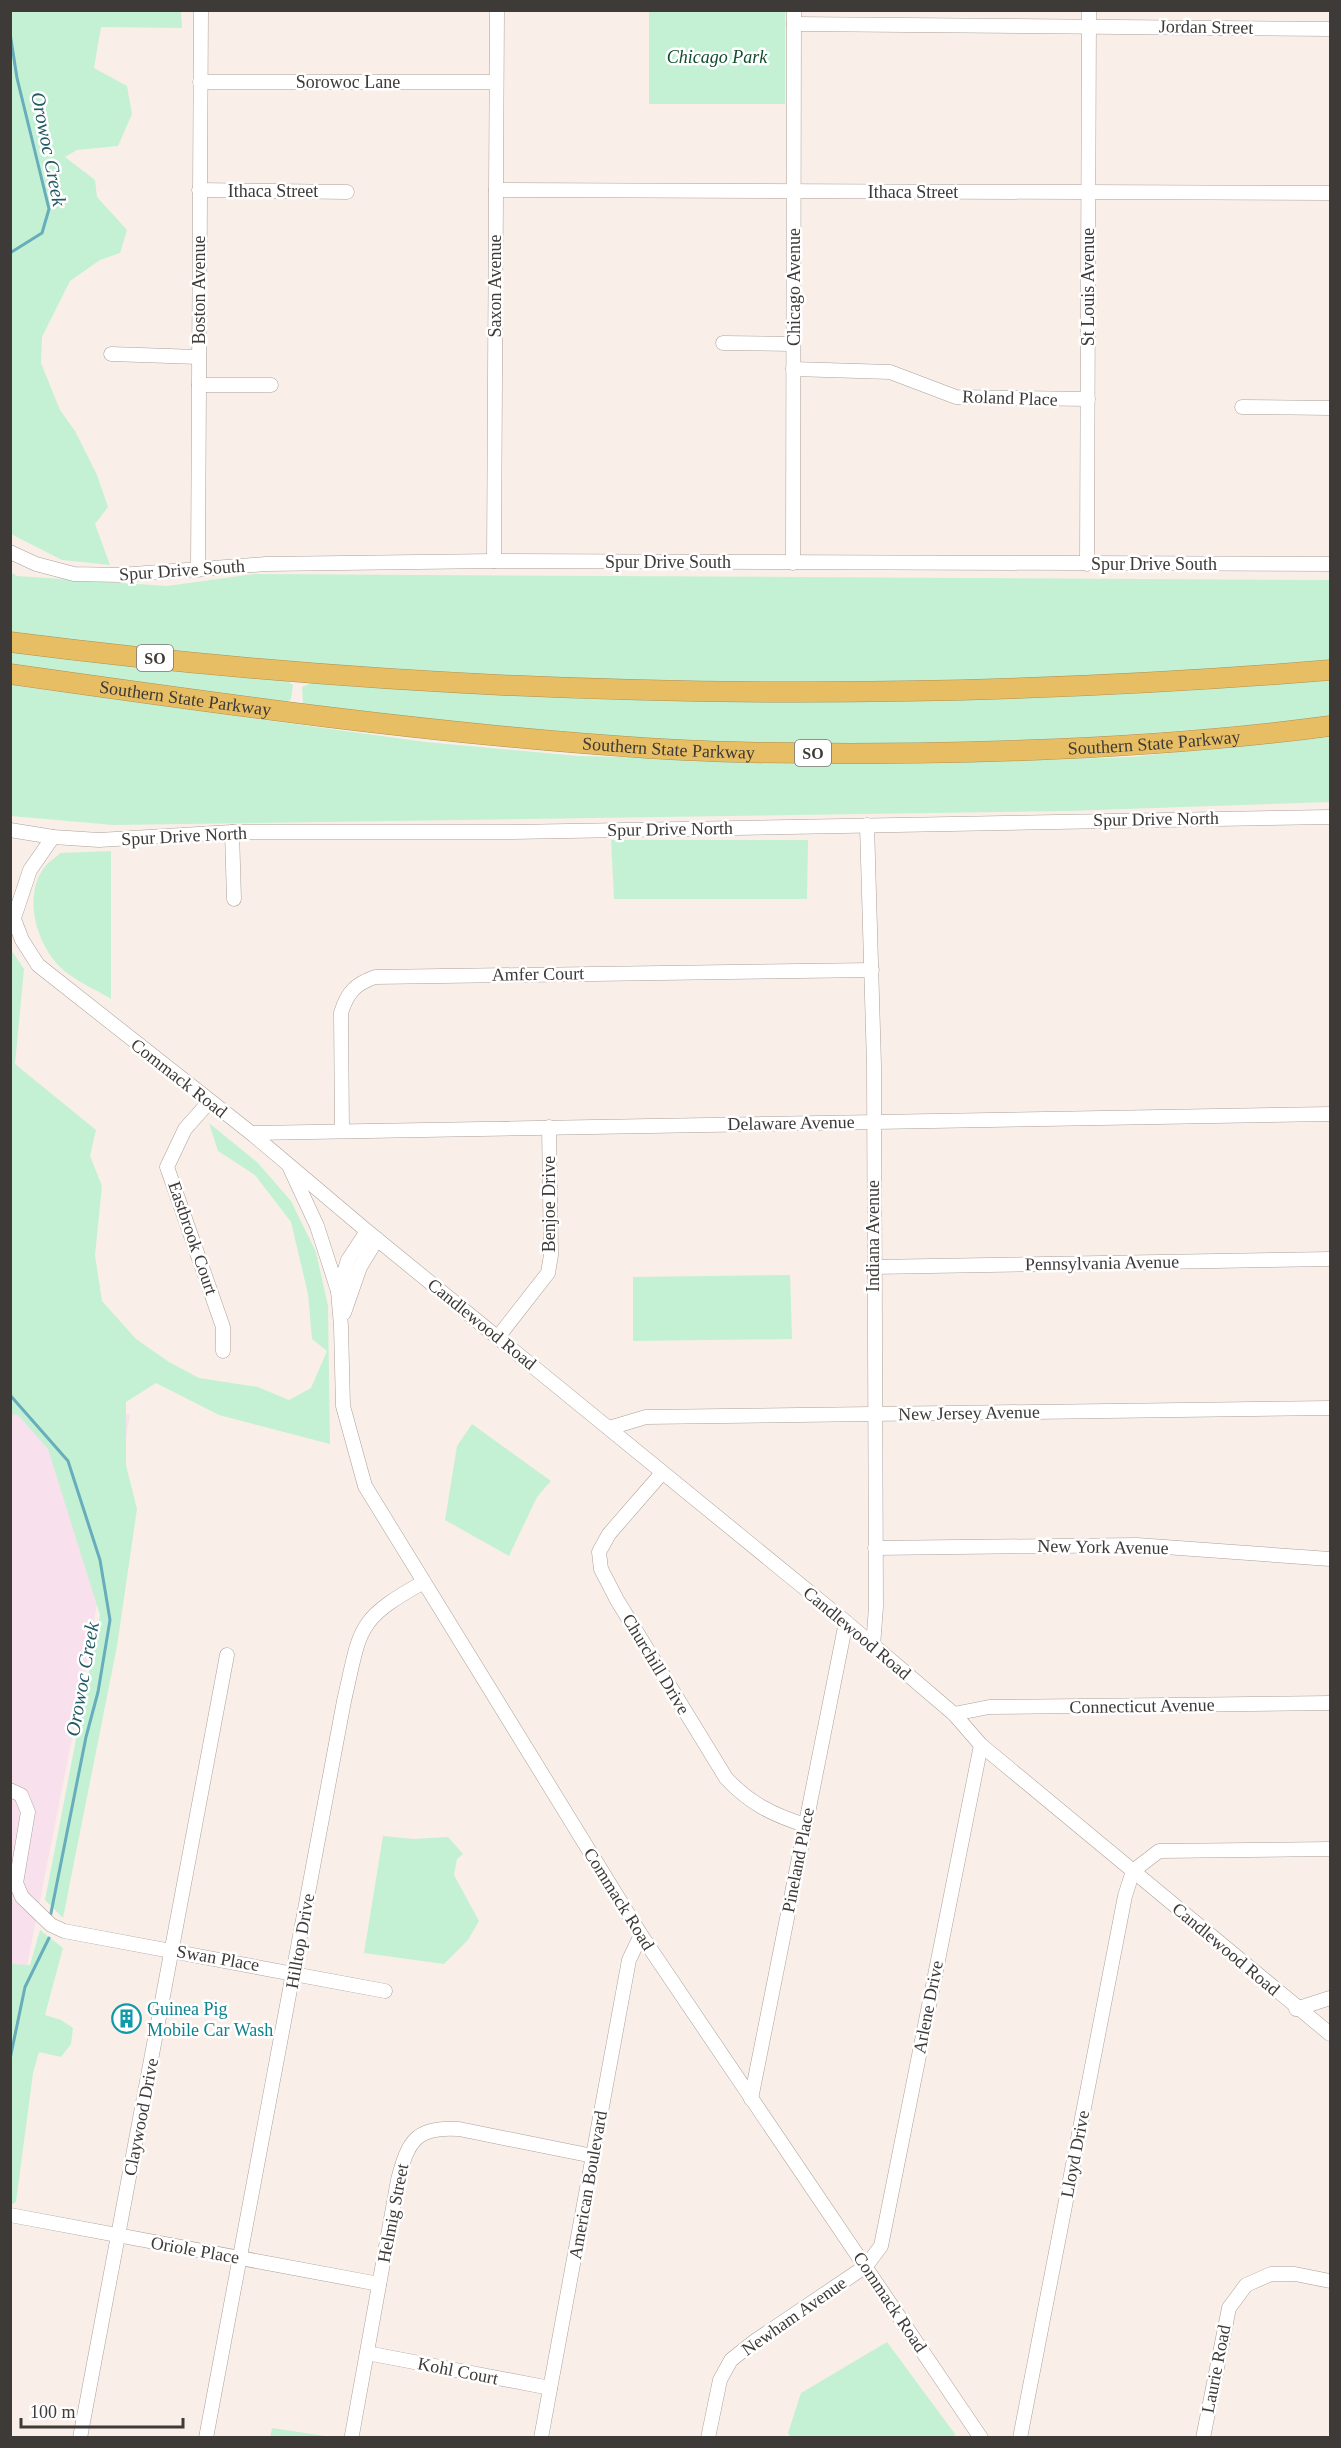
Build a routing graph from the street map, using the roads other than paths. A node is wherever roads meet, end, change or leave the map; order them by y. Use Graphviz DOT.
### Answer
graph roads {
  1 [pos="201,10"];
  2 [pos="497,10"];
  3 [pos="1089,10"];
  4 [pos="794,17"];
  5 [pos="1089,25"];
  6 [pos="1330,29"];
  7 [pos="200,82"];
  8 [pos="496,82"];
  9 [pos="200,190"];
  10 [pos="496,190"];
  11 [pos="794,191"];
  12 [pos="347,192"];
  13 [pos="1089,192"];
  14 [pos="1330,194"];
  15 [pos="723,343"];
  16 [pos="794,344"];
  17 [pos="111,354"];
  18 [pos="198,357"];
  19 [pos="793,369"];
  20 [pos="199,385"];
  21 [pos="272,385"];
  22 [pos="1088,399"];
  23 [pos="1242,407"];
  24 [pos="1330,408"];
  25 [pos="10,552"];
  26 [pos="494,561"];
  27 [pos="793,563"];
  28 [pos="1087,564"];
  29 [pos="1330,564"];
  30 [pos="198,570"];
  31 [pos="10,642"];
  32 [pos="1330,670"];
  33 [pos="10,674"];
  34 [pos="1330,726"];
  35 [pos="1330,817"];
  36 [pos="867,825"];
  37 [pos="10,830"];
  38 [pos="232,832"];
  39 [pos="53,837"];
  40 [pos="234,899"];
  41 [pos="12,914"];
  42 [pos="872,970"];
  43 [pos="209,1102"];
  44 [pos="1330,1114"];
  45 [pos="873,1121"];
  46 [pos="549,1127"];
  47 [pos="342,1130"];
  48 [pos="251,1133"];
  49 [pos="290,1166"];
  50 [pos="372,1235"];
  51 [pos="1330,1259"];
  52 [pos="873,1267"];
  53 [pos="338,1292"];
  54 [pos="341,1326"];
  55 [pos="498,1337"];
  56 [pos="223,1351"];
  57 [pos="1330,1408"];
  58 [pos="875,1414"];
  59 [pos="609,1428"];
  60 [pos="662,1473"];
  61 [pos="875,1548"];
  62 [pos="1330,1559"];
  63 [pos="424,1582"];
  64 [pos="846,1622"];
  65 [pos="873,1646"];
  66 [pos="228,1655"];
  67 [pos="1330,1703"];
  68 [pos="954,1714"];
  69 [pos="981,1745"];
  70 [pos="16,1792"];
  71 [pos="805,1825"];
  72 [pos="1330,1849"];
  73 [pos="1133,1872"];
  74 [pos="640,1935"];
  75 [pos="172,1950"];
  76 [pos="294,1972"];
  77 [pos="385,1991"];
  78 [pos="1330,1998"];
  79 [pos="1296,2009"];
  80 [pos="1330,2034"];
  81 [pos="751,2099"];
  82 [pos="593,2156"];
  83 [pos="10,2215"];
  84 [pos="118,2236"];
  85 [pos="240,2258"];
  86 [pos="866,2266"];
  87 [pos="1330,2281"];
  88 [pos="379,2284"];
  89 [pos="367,2353"];
  90 [pos="549,2388"];
  91 [pos="976,2434"];
  92 [pos="352,2435"];
  93 [pos="80,2438"];
  94 [pos="206,2438"];
  95 [pos="541,2438"];
  96 [pos="708,2438"];
  97 [pos="1020,2438"];
  98 [pos="1203,2438"];
  1 -- 7 [label="street, Boston Avenue"];
  2 -- 8 [label="street, Saxon Avenue"];
  3 -- 5 [label="street, St Louis Avenue"];
  4 -- 5 [label="street, Jordan Street"];
  4 -- 11 [label="street, Chicago Avenue"];
  5 -- 6 [label="street, Jordan Street"];
  5 -- 13 [label="street, St Louis Avenue"];
  7 -- 8 [label="street, Sorowoc Lane"];
  7 -- 9 [label="street, Boston Avenue"];
  8 -- 10 [label="street, Saxon Avenue"];
  9 -- 12 [label="street, Ithaca Street"];
  9 -- 18 [label="street, Boston Avenue"];
  10 -- 11 [label="street, Ithaca Street"];
  10 -- 26 [label="street, Saxon Avenue"];
  11 -- 13 [label="street, Ithaca Street"];
  11 -- 16 [label="street, Chicago Avenue"];
  13 -- 14 [label="street, Ithaca Street"];
  13 -- 22 [label="street, St Louis Avenue"];
  15 -- 16 [label="street"];
  16 -- 19 [label="street, Chicago Avenue"];
  17 -- 18 [label="street"];
  18 -- 20 [label="street, Boston Avenue"];
  19 -- 22 [label="street, Roland Place"];
  19 -- 27 [label="street, Chicago Avenue"];
  20 -- 21 [label="street"];
  20 -- 30 [label="street, Boston Avenue"];
  22 -- 28 [label="street, St Louis Avenue"];
  23 -- 24 [label="street"];
  25 -- 30 [label="street, Spur Drive South"];
  26 -- 27 [label="street, Spur Drive South"];
  26 -- 30 [label="street, Spur Drive South"];
  27 -- 28 [label="street, Spur Drive South"];
  28 -- 29 [label="street, Spur Drive South"];
  31 -- 32 [label="highway, Southern State Parkway / SO"];
  33 -- 34 [label="highway, Southern State Parkway / SO"];
  35 -- 36 [label="street, Spur Drive North"];
  36 -- 38 [label="street, Spur Drive North"];
  36 -- 42 [label="street, Indiana Avenue"];
  37 -- 39 [label="street, Spur Drive North"];
  38 -- 39 [label="street, Spur Drive North"];
  38 -- 40 [label="street"];
  39 -- 41 [label="street"];
  41 -- 43 [label="street, Commack Road"];
  42 -- 45 [label="street, Indiana Avenue"];
  42 -- 47 [label="street, Amfer Court"];
  43 -- 48 [label="street, Commack Road"];
  43 -- 56 [label="street, Eastbrook Court"];
  44 -- 45 [label="street, Delaware Avenue"];
  45 -- 46 [label="street, Delaware Avenue"];
  45 -- 52 [label="street, Indiana Avenue"];
  46 -- 47 [label="street, Delaware Avenue"];
  46 -- 55 [label="street, Benjoe Drive"];
  47 -- 48 [label="street, Delaware Avenue"];
  48 -- 49 [label="street, Commack Road"];
  49 -- 50 [label="street, Commack Road"];
  49 -- 53 [label="street"];
  50 -- 53 [label="street, Commack Road"];
  50 -- 54 [label="street, Commack Road"];
  50 -- 55 [label="street, Candlewood Road"];
  51 -- 52 [label="street, Pennsylvania Avenue"];
  52 -- 58 [label="street, Indiana Avenue"];
  53 -- 54 [label="street, Commack Road"];
  54 -- 63 [label="street, Commack Road"];
  55 -- 59 [label="street, Candlewood Road"];
  57 -- 58 [label="street, New Jersey Avenue"];
  58 -- 59 [label="street, New Jersey Avenue"];
  58 -- 61 [label="street, Indiana Avenue"];
  59 -- 60 [label="street, Candlewood Road"];
  60 -- 64 [label="street, Candlewood Road"];
  60 -- 71 [label="street, Churchill Drive"];
  61 -- 62 [label="street, New York Avenue"];
  61 -- 65 [label="street, Indiana Avenue"];
  63 -- 74 [label="street, Commack Road"];
  63 -- 76 [label="street, Hilltop Drive"];
  64 -- 65 [label="street, Candlewood Road"];
  64 -- 71 [label="street, Pineland Place"];
  65 -- 68 [label="street, Candlewood Road"];
  66 -- 75 [label="street, Claywood Drive"];
  67 -- 68 [label="street, Connecticut Avenue"];
  68 -- 69 [label="street, Candlewood Road"];
  69 -- 73 [label="street, Candlewood Road"];
  69 -- 86 [label="street, Arlene Drive"];
  70 -- 75 [label="street, Swan Place"];
  71 -- 81 [label="street, Pineland Place"];
  72 -- 73 [label="street"];
  73 -- 79 [label="street, Candlewood Road"];
  73 -- 97 [label="street, Lloyd Drive"];
  74 -- 81 [label="street, Commack Road"];
  74 -- 82 [label="street, American Boulevard"];
  75 -- 76 [label="street, Swan Place"];
  75 -- 84 [label="street, Claywood Drive"];
  76 -- 77 [label="street, Swan Place"];
  76 -- 85 [label="street, Hilltop Drive"];
  78 -- 79 [label="street"];
  79 -- 80 [label="street, Candlewood Road"];
  81 -- 86 [label="street, Commack Road"];
  82 -- 88 [label="street, Helmig Street"];
  82 -- 90 [label="street, American Boulevard"];
  83 -- 84 [label="street, Oriole Place"];
  84 -- 85 [label="street, Oriole Place"];
  84 -- 93 [label="street, Claywood Drive"];
  85 -- 88 [label="street, Oriole Place"];
  85 -- 94 [label="street, Hilltop Drive"];
  86 -- 91 [label="street, Commack Road"];
  86 -- 96 [label="street, Newham Avenue"];
  87 -- 98 [label="street, Laurie Road"];
  88 -- 89 [label="street, Helmig Street"];
  89 -- 90 [label="street, Kohl Court"];
  89 -- 92 [label="street, Helmig Street"];
  90 -- 95 [label="street, American Boulevard"];
}
